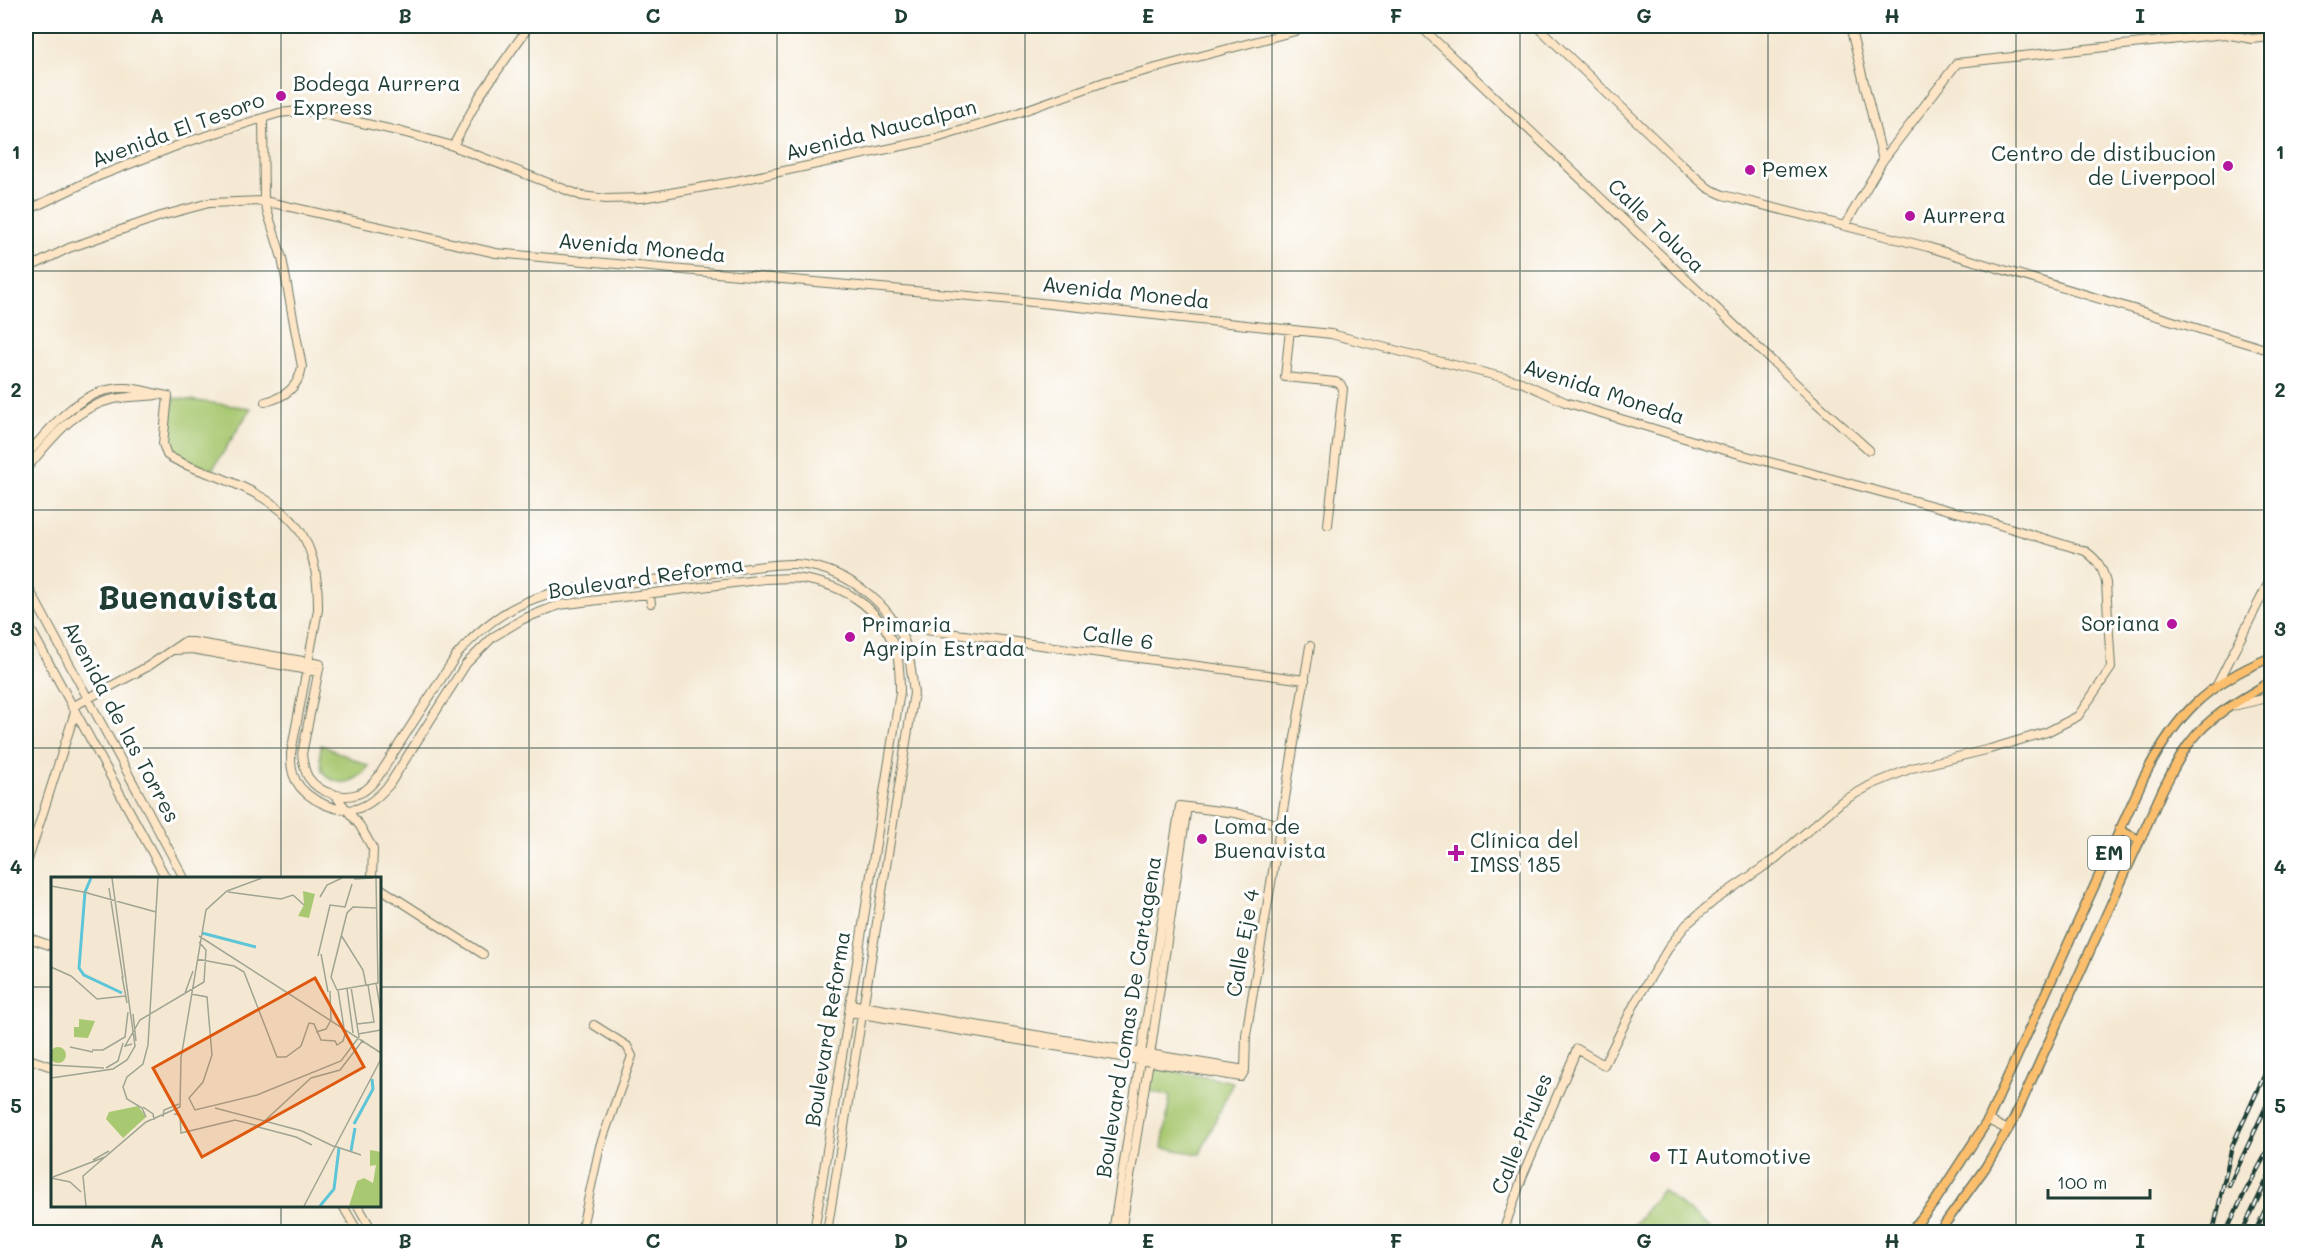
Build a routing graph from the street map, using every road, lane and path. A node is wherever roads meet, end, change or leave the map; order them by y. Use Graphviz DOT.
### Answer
graph roads {
  1 [pos="530,26"];
  2 [pos="1314,26"];
  3 [pos="1420,26"];
  4 [pos="1537,26"];
  5 [pos="1850,26"];
  6 [pos="2271,37"];
  7 [pos="263,118"];
  8 [pos="453,147"];
  9 [pos="1883,160"];
  10 [pos="264,201"];
  11 [pos="26,211"];
  12 [pos="1845,225"];
  13 [pos="26,269"];
  14 [pos="1290,329"];
  15 [pos="2271,351"];
  16 [pos="157,395"];
  17 [pos="265,402"];
  18 [pos="1869,450"];
  19 [pos="26,456"];
  20 [pos="26,469"];
  21 [pos="1328,525"];
  22 [pos="2271,576"];
  23 [pos="26,583"];
  24 [pos="613,585"];
  25 [pos="665,591"];
  26 [pos="649,593"];
  27 [pos="614,597"];
  28 [pos="666,602"];
  29 [pos="651,603"];
  30 [pos="26,621"];
  31 [pos="926,630"];
  32 [pos="1310,646"];
  33 [pos="2271,657"];
  34 [pos="307,666"];
  35 [pos="1305,680"];
  36 [pos="2271,681"];
  37 [pos="2217,685"];
  38 [pos="2271,697"];
  39 [pos="88,699"];
  40 [pos="2229,707"];
  41 [pos="74,710"];
  42 [pos="334,794"];
  43 [pos="345,809"];
  44 [pos="1281,825"];
  45 [pos="2119,830"];
  46 [pos="2140,840"];
  47 [pos="26,866"];
  48 [pos="165,877"];
  49 [pos="183,877"];
  50 [pos="372,877"];
  51 [pos="381,889"];
  52 [pos="26,937"];
  53 [pos="51,946"];
  54 [pos="483,954"];
  55 [pos="850,1008"];
  56 [pos="864,1010"];
  57 [pos="594,1025"];
  58 [pos="1577,1049"];
  59 [pos="26,1058"];
  60 [pos="1146,1058"];
  61 [pos="51,1067"];
  62 [pos="1988,1120"];
  63 [pos="2008,1130"];
  64 [pos="344,1207"];
  65 [pos="359,1207"];
  66 [pos="358,1233"];
  67 [pos="373,1233"];
  68 [pos="580,1233"];
  69 [pos="814,1233"];
  70 [pos="827,1233"];
  71 [pos="1113,1233"];
  72 [pos="1121,1233"];
  73 [pos="1503,1233"];
  74 [pos="1910,1233"];
  75 [pos="1939,1233"];
  1 -- 8 [label="main road"];
  2 -- 8 [label="main road, Avenida Naucalpan"];
  3 -- 18 [label="main road, Calle Toluca"];
  4 -- 12 [label="main road"];
  5 -- 9 [label="main road"];
  6 -- 9 [label="main road"];
  7 -- 8 [label="main road, Avenida El Tesoro"];
  7 -- 10 [label="main road"];
  7 -- 11 [label="main road, Avenida El Tesoro"];
  9 -- 12 [label="main road"];
  10 -- 13 [label="main road, Avenida Moneda"];
  10 -- 14 [label="main road, Avenida Moneda"];
  10 -- 17 [label="main road"];
  12 -- 15 [label="main road"];
  14 -- 21 [label="main road"];
  14 -- 58 [label="main road, Avenida Moneda"];
  16 -- 19 [label="main road"];
  16 -- 20 [label="main road"];
  16 -- 34 [label="main road"];
  22 -- 37 [label="main road"];
  23 -- 39 [label="main road, Avenida de las Torres"];
  24 -- 27 [label="main road"];
  24 -- 42 [label="main road, Boulevard Reforma"];
  24 -- 56 [label="main road, Boulevard Reforma"];
  25 -- 26 [label="main road, Boulevard Reforma"];
  25 -- 28 [label="main road"];
  25 -- 55 [label="main road, Boulevard Reforma"];
  26 -- 27 [label="main road, Boulevard Reforma"];
  26 -- 29 [label="main road"];
  27 -- 43 [label="main road, Boulevard Reforma"];
  30 -- 41 [label="main road, Avenida de las Torres"];
  31 -- 35 [label="main road, Calle 6"];
  32 -- 35 [label="main road, Calle Eje 4"];
  33 -- 37 [label="main road, EM"];
  34 -- 39 [label="main road"];
  34 -- 42 [label="main road"];
  34 -- 43 [label="main road"];
  35 -- 44 [label="main road, Calle Eje 4"];
  36 -- 40 [label="main road, EM"];
  37 -- 45 [label="main road, EM"];
  38 -- 40 [label="main road"];
  39 -- 41 [label="main road"];
  39 -- 49 [label="main road, Avenida de las Torres"];
  40 -- 46 [label="main road, EM"];
  41 -- 47 [label="main road"];
  41 -- 48 [label="main road, Avenida de las Torres"];
  42 -- 43 [label="main road"];
  43 -- 50 [label="main road"];
  44 -- 60 [label="main road, Calle Eje 4"];
  44 -- 60 [label="main road, Boulevard Lomas De Cartagena"];
  45 -- 46 [label="main road"];
  45 -- 62 [label="main road, EM"];
  46 -- 63 [label="main road, EM"];
  51 -- 54 [label="main road"];
  52 -- 53 [label="main road"];
  55 -- 56 [label="main road"];
  55 -- 69 [label="main road, Boulevard Reforma"];
  56 -- 60 [label="main road"];
  56 -- 70 [label="main road, Boulevard Reforma"];
  57 -- 68 [label="main road"];
  58 -- 73 [label="main road, Calle Pirules"];
  59 -- 61 [label="main road"];
  60 -- 71 [label="main road, Boulevard Lomas De Cartagena"];
  60 -- 72 [label="main road, Boulevard Lomas De Cartagena"];
  62 -- 63 [label="main road"];
  62 -- 74 [label="main road, EM"];
  63 -- 75 [label="main road, EM"];
  64 -- 66 [label="main road"];
  65 -- 67 [label="main road"];
}
